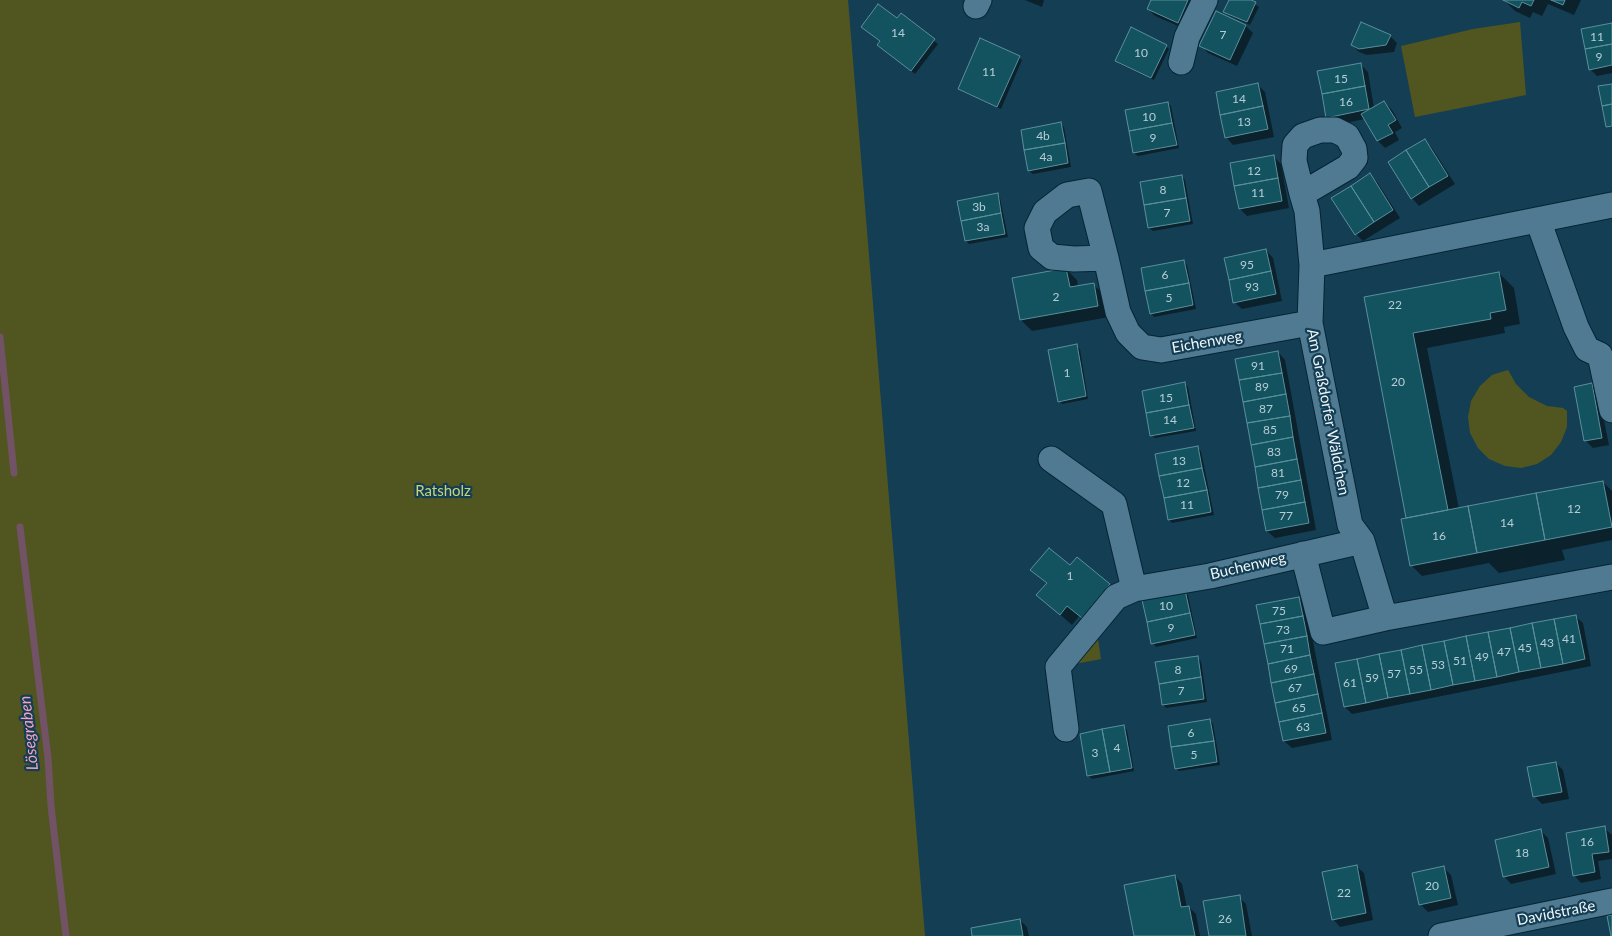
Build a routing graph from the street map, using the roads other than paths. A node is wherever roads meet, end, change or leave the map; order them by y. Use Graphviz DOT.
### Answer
graph roads {
  1 [pos="1205,0"];
  2 [pos="1181,62"];
  3 [pos="1302,194"];
  4 [pos="1612,205"];
  5 [pos="1538,220"];
  6 [pos="1106,258"];
  7 [pos="1312,265"];
  8 [pos="1310,323"];
  9 [pos="1606,353"];
  10 [pos="1612,410"];
  11 [pos="1050,459"];
  12 [pos="1362,541"];
  13 [pos="1303,554"];
  14 [pos="1612,576"];
  15 [pos="1134,589"];
  16 [pos="1385,618"];
  17 [pos="1066,729"];
  18 [pos="1612,901"];
  19 [pos="1440,936"];
  1 -- 2 [label="street"];
  3 -- 7 [label="street"];
  4 -- 5 [label="street"];
  5 -- 7 [label="street"];
  5 -- 9 [label="street"];
  6 -- 8 [label="street, Eichenweg"];
  7 -- 8 [label="street, Am Graßdorfer Wäldchen"];
  8 -- 12 [label="street, Am Graßdorfer Wäldchen"];
  9 -- 10 [label="street"];
  11 -- 15 [label="street"];
  12 -- 13 [label="street, Buchenweg"];
  12 -- 16 [label="street, Am Graßdorfer Wäldchen"];
  13 -- 15 [label="street, Buchenweg"];
  13 -- 16 [label="street"];
  14 -- 16 [label="street"];
  15 -- 17 [label="street, Buchenweg"];
  18 -- 19 [label="street, Davidstraße"];
}
